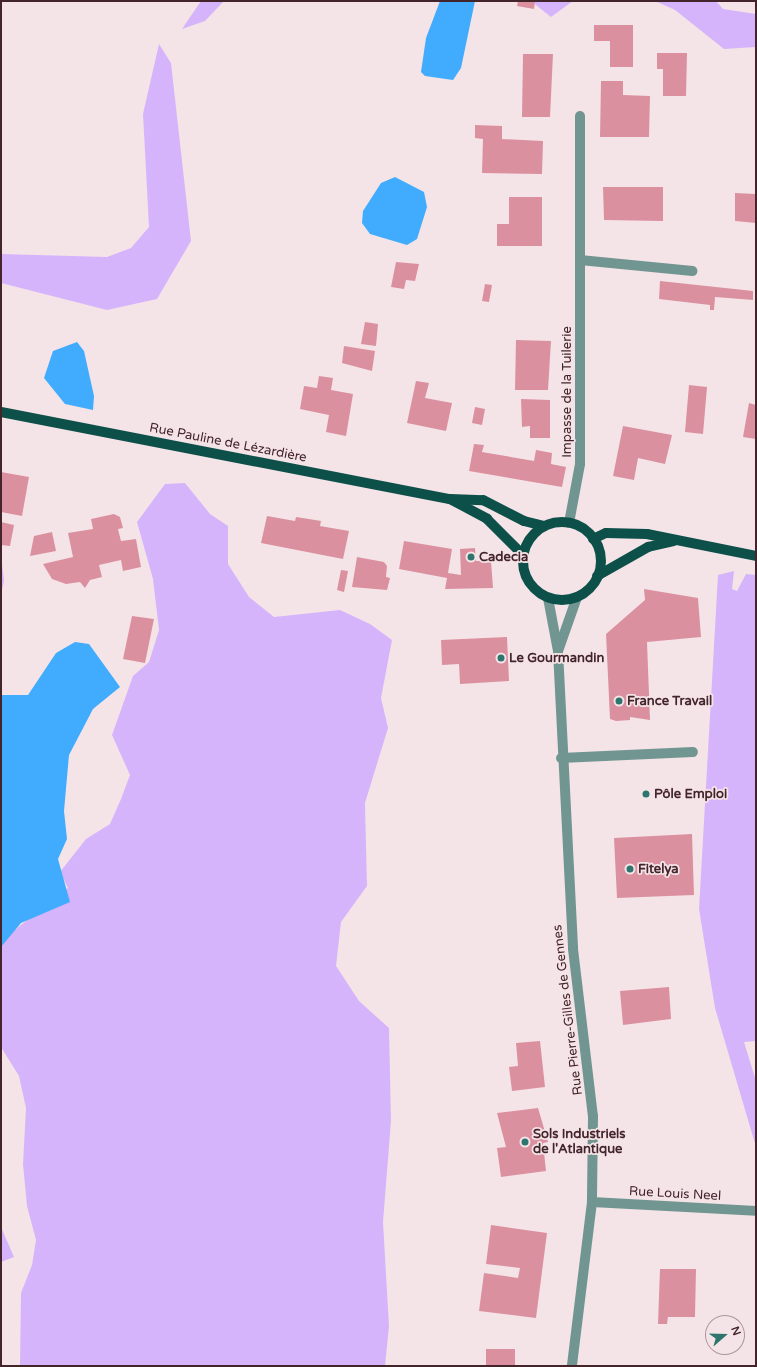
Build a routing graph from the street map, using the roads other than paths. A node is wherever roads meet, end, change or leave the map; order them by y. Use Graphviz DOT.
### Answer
graph roads {
  1 [pos="580,116"];
  2 [pos="580,260"];
  3 [pos="692,272"];
  4 [pos="1,412"];
  5 [pos="450,499"];
  6 [pos="569,523"];
  7 [pos="544,526"];
  8 [pos="593,539"];
  9 [pos="675,540"];
  10 [pos="523,555"];
  11 [pos="756,556"];
  12 [pos="597,576"];
  13 [pos="577,597"];
  14 [pos="548,598"];
  15 [pos="558,651"];
  16 [pos="693,752"];
  17 [pos="561,758"];
  18 [pos="592,1202"];
  19 [pos="756,1211"];
  20 [pos="572,1366"];
  1 -- 2 [label="street, Impasse de la Tuilerie"];
  2 -- 3 [label="street"];
  2 -- 6 [label="street, Impasse de la Tuilerie"];
  4 -- 5 [label="main road, Rue Pauline de Lézardière"];
  5 -- 7 [label="main road, Rue Pauline de Lézardière"];
  5 -- 10 [label="main road, Rue Pauline de Lézardière"];
  6 -- 7 [label="main road"];
  6 -- 8 [label="main road"];
  7 -- 10 [label="main road"];
  8 -- 9 [label="main road"];
  8 -- 12 [label="main road"];
  9 -- 11 [label="main road"];
  9 -- 12 [label="main road"];
  10 -- 14 [label="main road"];
  12 -- 13 [label="main road"];
  13 -- 14 [label="main road"];
  13 -- 15 [label="street, Rue Pierre-Gilles de Gennes"];
  14 -- 15 [label="street, Rue Pierre-Gilles de Gennes"];
  15 -- 17 [label="street, Rue Pierre-Gilles de Gennes"];
  16 -- 17 [label="street"];
  17 -- 18 [label="street, Rue Pierre-Gilles de Gennes"];
  18 -- 19 [label="street, Rue Louis Neel"];
  18 -- 20 [label="street, Rue Pierre-Gilles de Gennes"];
}
